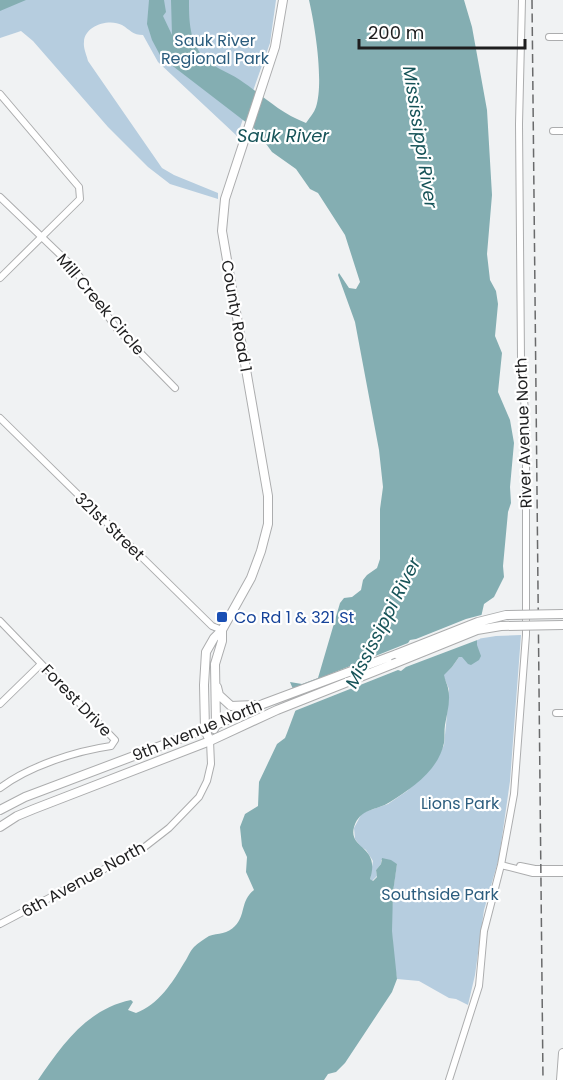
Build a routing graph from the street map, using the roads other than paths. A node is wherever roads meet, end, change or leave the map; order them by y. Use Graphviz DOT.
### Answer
graph roads {
  1 [pos="283,0"];
  2 [pos="522,0"];
  3 [pos="549,37"];
  4 [pos="563,37"];
  5 [pos="0,94"];
  6 [pos="553,131"];
  7 [pos="563,131"];
  8 [pos="0,197"];
  9 [pos="41,237"];
  10 [pos="0,278"];
  11 [pos="175,388"];
  12 [pos="0,418"];
  13 [pos="563,614"];
  14 [pos="0,621"];
  15 [pos="563,625"];
  16 [pos="222,630"];
  17 [pos="41,664"];
  18 [pos="215,671"];
  19 [pos="0,704"];
  20 [pos="263,704"];
  21 [pos="216,725"];
  22 [pos="205,730"];
  23 [pos="210,741"];
  24 [pos="0,788"];
  25 [pos="0,810"];
  26 [pos="0,827"];
  27 [pos="501,865"];
  28 [pos="563,871"];
  29 [pos="0,924"];
  30 [pos="563,1053"];
  31 [pos="563,1063"];
  32 [pos="451,1079"];
  33 [pos="561,1080"];
  1 -- 16 [label="main road, County Road 1"];
  2 -- 27 [label="street, River Avenue North"];
  3 -- 4 [label="street"];
  5 -- 9 [label="street"];
  6 -- 7 [label="street"];
  8 -- 9 [label="street, Mill Creek Circle"];
  9 -- 10 [label="street"];
  9 -- 11 [label="street, Mill Creek Circle"];
  12 -- 16 [label="street, 321st Street"];
  13 -- 20 [label="main road, 9th Avenue North, bridge"];
  14 -- 17 [label="street, Forest Drive"];
  15 -- 23 [label="main road, 9th Avenue North, bridge"];
  16 -- 18 [label="main road, County Road 1"];
  16 -- 22 [label="main road, County Road 1"];
  17 -- 19 [label="street"];
  17 -- 24 [label="street, Forest Drive"];
  18 -- 20 [label="main road"];
  18 -- 21 [label="main road, County Road 1"];
  20 -- 21 [label="main road, 9th Avenue North"];
  21 -- 22 [label="main road, 9th Avenue North"];
  21 -- 23 [label="main road"];
  22 -- 23 [label="main road"];
  22 -- 25 [label="main road, 9th Avenue North"];
  23 -- 26 [label="main road, 9th Avenue North"];
  23 -- 29 [label="street, 6th Avenue North"];
  27 -- 28 [label="street"];
  27 -- 32 [label="street, River Avenue North"];
  30 -- 31 [label="main road"];
  31 -- 33 [label="main road"];
}
